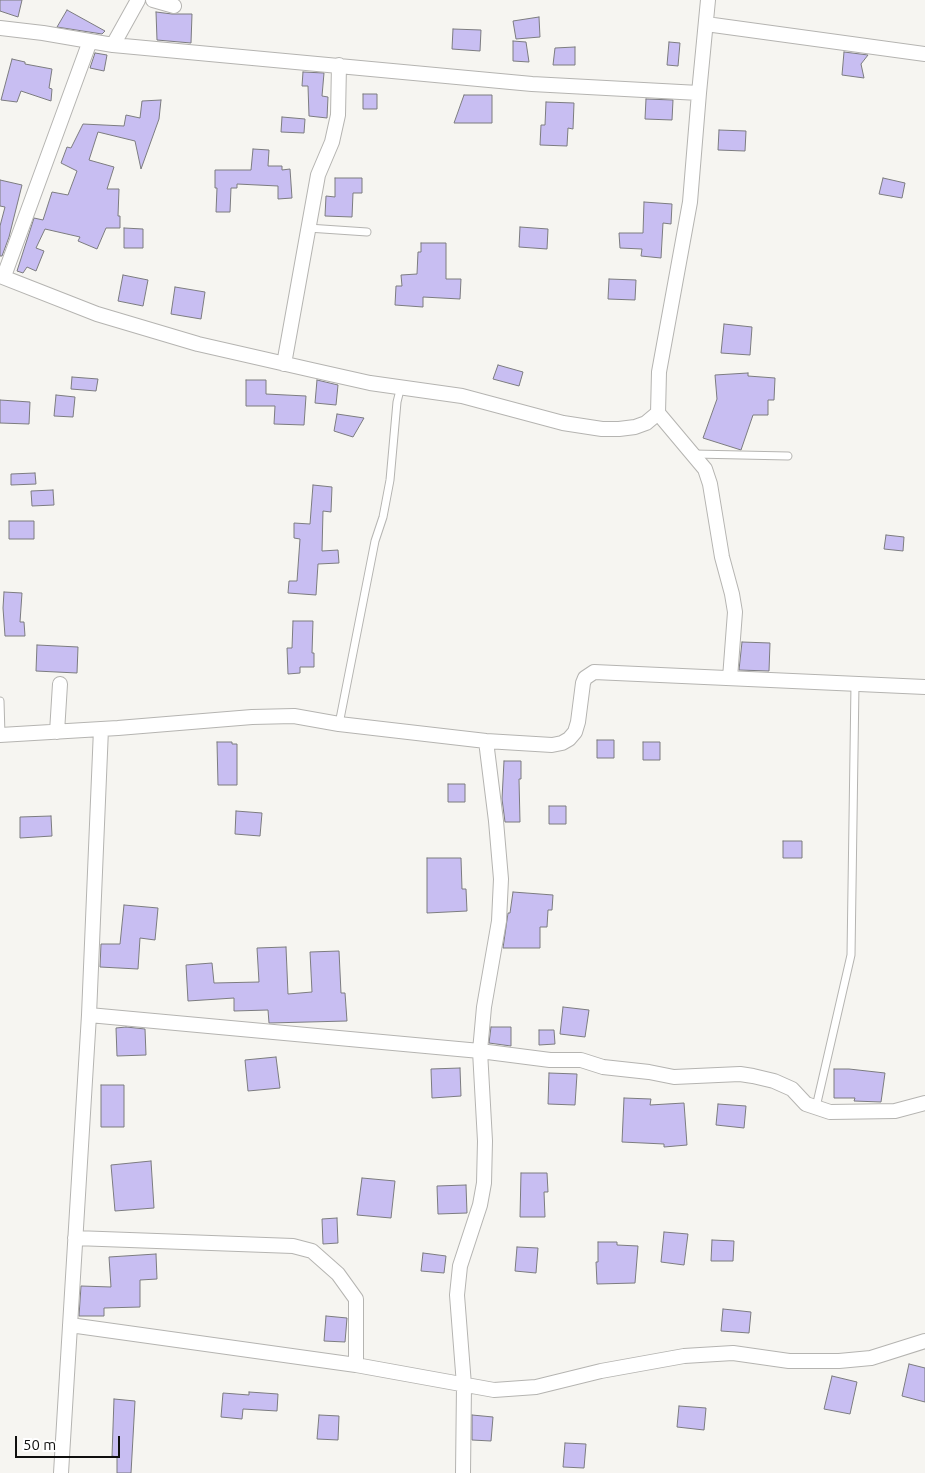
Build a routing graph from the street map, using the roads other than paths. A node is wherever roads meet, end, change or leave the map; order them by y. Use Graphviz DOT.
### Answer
graph roads {
  1 [pos="138,0"];
  2 [pos="153,0"];
  3 [pos="708,0"];
  4 [pos="174,6"];
  5 [pos="706,24"];
  6 [pos="0,28"];
  7 [pos="90,41"];
  8 [pos="113,45"];
  9 [pos="925,54"];
  10 [pos="338,65"];
  11 [pos="699,93"];
  12 [pos="308,228"];
  13 [pos="367,232"];
  14 [pos="2,276"];
  15 [pos="284,364"];
  16 [pos="401,386"];
  17 [pos="658,413"];
  18 [pos="694,454"];
  19 [pos="788,456"];
  20 [pos="730,678"];
  21 [pos="60,684"];
  22 [pos="855,684"];
  23 [pos="925,687"];
  24 [pos="0,702"];
  25 [pos="339,724"];
  26 [pos="101,729"];
  27 [pos="57,732"];
  28 [pos="0,735"];
  29 [pos="486,741"];
  30 [pos="89,1015"];
  31 [pos="480,1051"];
  32 [pos="925,1103"];
  33 [pos="816,1107"];
  34 [pos="75,1238"];
  35 [pos="70,1325"];
  36 [pos="925,1341"];
  37 [pos="356,1365"];
  38 [pos="464,1386"];
  39 [pos="61,1473"];
  40 [pos="463,1473"];
  1 -- 8 [label="street"];
  2 -- 4 [label="street"];
  3 -- 5 [label="street"];
  5 -- 9 [label="street"];
  5 -- 11 [label="street"];
  6 -- 7 [label="street"];
  7 -- 8 [label="street"];
  7 -- 14 [label="street"];
  8 -- 10 [label="street"];
  10 -- 11 [label="street"];
  10 -- 12 [label="street"];
  11 -- 17 [label="street"];
  12 -- 13 [label="lane"];
  12 -- 15 [label="street"];
  14 -- 15 [label="street"];
  15 -- 16 [label="street"];
  16 -- 17 [label="street"];
  16 -- 25 [label="lane"];
  17 -- 18 [label="street"];
  18 -- 19 [label="lane"];
  18 -- 20 [label="street"];
  20 -- 22 [label="street"];
  20 -- 29 [label="street"];
  21 -- 27 [label="street"];
  22 -- 23 [label="street"];
  22 -- 33 [label="lane"];
  24 -- 28 [label="lane"];
  25 -- 26 [label="street"];
  25 -- 29 [label="street"];
  26 -- 27 [label="street"];
  26 -- 30 [label="street"];
  27 -- 28 [label="street"];
  29 -- 31 [label="street"];
  30 -- 31 [label="street"];
  30 -- 34 [label="street"];
  31 -- 33 [label="street"];
  31 -- 38 [label="street"];
  32 -- 33 [label="street"];
  34 -- 35 [label="street"];
  34 -- 37 [label="street"];
  35 -- 37 [label="street"];
  35 -- 39 [label="street"];
  36 -- 38 [label="street"];
  37 -- 38 [label="street"];
  38 -- 40 [label="street"];
}
